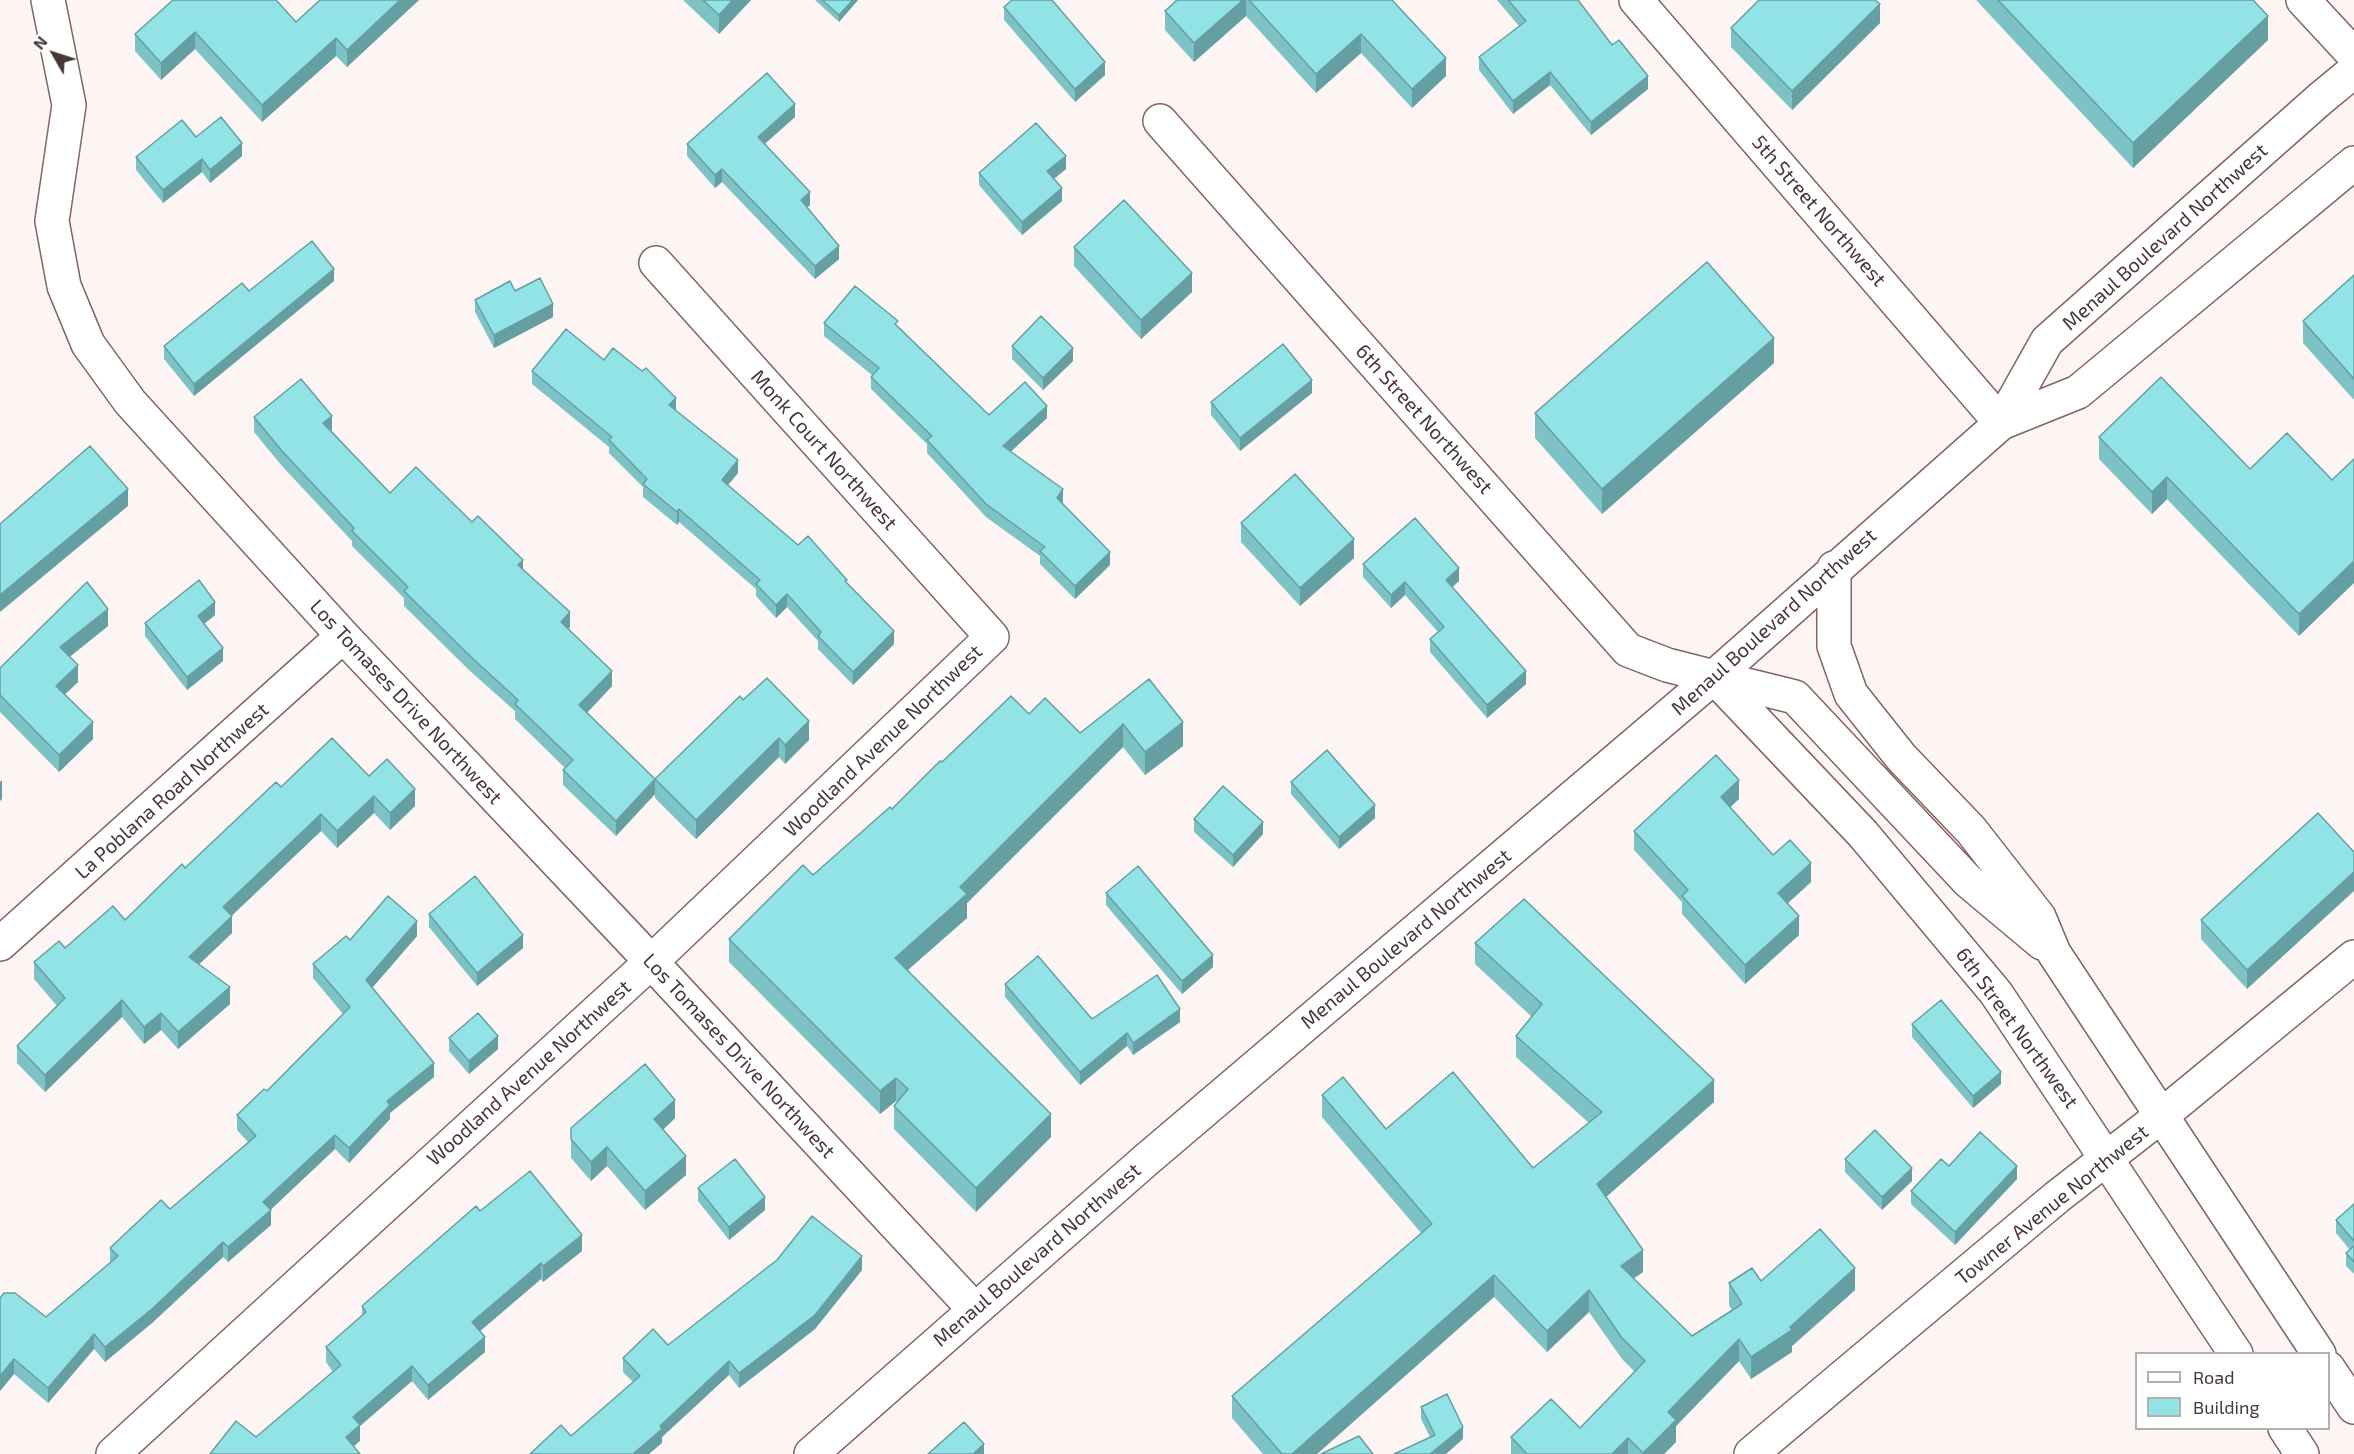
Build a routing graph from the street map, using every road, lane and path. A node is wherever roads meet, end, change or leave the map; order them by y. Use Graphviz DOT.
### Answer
graph roads {
  1 [pos="1636,0"];
  2 [pos="2303,0"];
  3 [pos="57,4"];
  4 [pos="2354,55"];
  5 [pos="2354,71"];
  6 [pos="1160,121"];
  7 [pos="2354,163"];
  8 [pos="656,263"];
  9 [pos="2001,423"];
  10 [pos="1834,568"];
  11 [pos="342,636"];
  12 [pos="992,637"];
  13 [pos="1714,677"];
  14 [pos="0,944"];
  15 [pos="2054,953"];
  16 [pos="2354,957"];
  17 [pos="651,962"];
  18 [pos="2161,1116"];
  19 [pos="2108,1158"];
  20 [pos="974,1309"];
  21 [pos="2235,1352"];
  22 [pos="2318,1352"];
  23 [pos="2330,1371"];
  24 [pos="2354,1407"];
  25 [pos="2286,1430"];
  26 [pos="113,1454"];
  27 [pos="811,1454"];
  28 [pos="1751,1454"];
  29 [pos="2302,1454"];
  1 -- 9 [label="street, 5th Street Northwest"];
  2 -- 4 [label="street"];
  3 -- 11 [label="street, Los Tomases Drive Northwest"];
  5 -- 9 [label="street, Menaul Boulevard Northwest"];
  6 -- 13 [label="street, 6th Street Northwest"];
  7 -- 9 [label="street, Menaul Boulevard Northwest"];
  8 -- 12 [label="street, Monk Court Northwest"];
  9 -- 10 [label="street, Menaul Boulevard Northwest"];
  10 -- 13 [label="street, Menaul Boulevard Northwest"];
  10 -- 15 [label="street, 6th Street Northwest"];
  11 -- 14 [label="street, La Poblana Road Northwest"];
  11 -- 17 [label="street, Los Tomases Drive Northwest"];
  12 -- 17 [label="street, Woodland Avenue Northwest"];
  13 -- 15 [label="street, 6th Street Northwest"];
  13 -- 19 [label="street, 6th Street Northwest"];
  13 -- 20 [label="street, Menaul Boulevard Northwest"];
  15 -- 18 [label="street, 6th Street Northwest"];
  16 -- 18 [label="street, Towner Avenue Northwest"];
  17 -- 20 [label="street, Los Tomases Drive Northwest"];
  17 -- 26 [label="street, Woodland Avenue Northwest"];
  18 -- 19 [label="street, Towner Avenue Northwest"];
  18 -- 22 [label="street, 6th Street Northwest"];
  19 -- 21 [label="street, 6th Street Northwest"];
  19 -- 28 [label="street, Towner Avenue Northwest"];
  20 -- 27 [label="street, Menaul Boulevard Northwest"];
  23 -- 24 [label="street"];
  25 -- 29 [label="street"];
}
